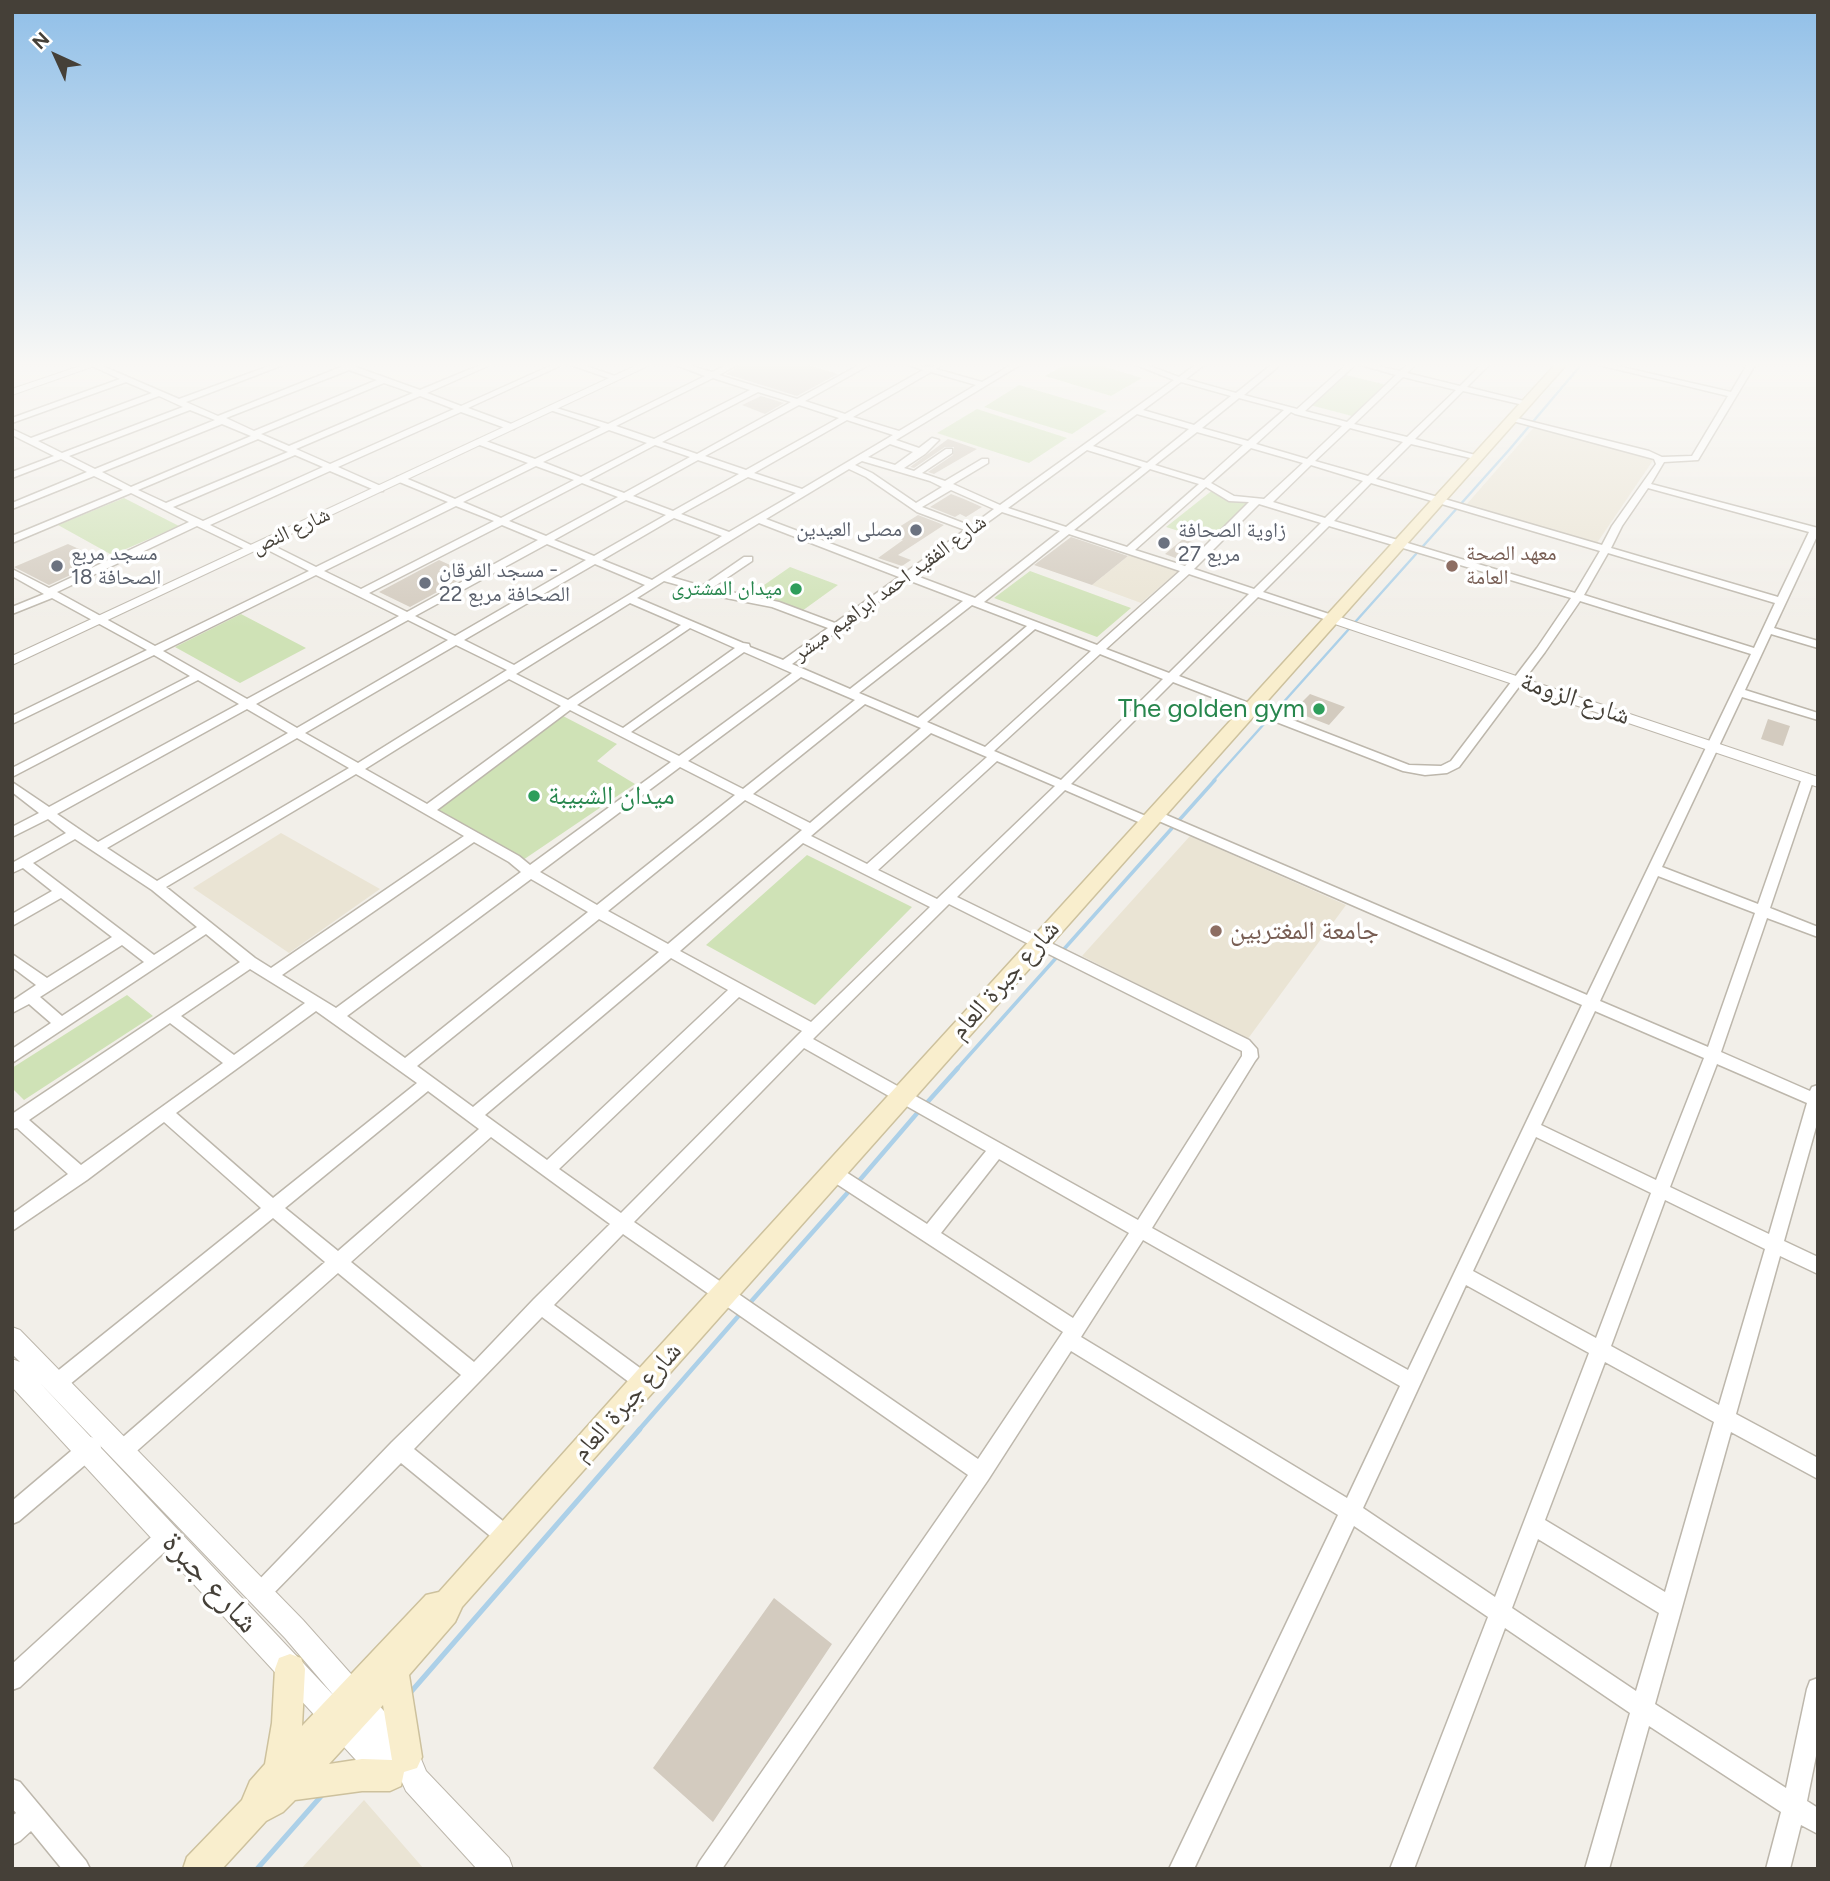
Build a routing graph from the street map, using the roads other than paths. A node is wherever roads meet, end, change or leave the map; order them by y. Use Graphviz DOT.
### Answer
graph roads {
  1 [pos="54,453"];
  2 [pos="69,453"];
  3 [pos="142,453"];
  4 [pos="216,453"];
  5 [pos="287,453"];
  6 [pos="299,453"];
  7 [pos="362,453"];
  8 [pos="457,453"];
  9 [pos="510,453"];
  10 [pos="554,453"];
  11 [pos="633,453"];
  12 [pos="689,453"];
  13 [pos="708,453"];
  14 [pos="783,453"];
  15 [pos="870,453"];
  16 [pos="921,453"];
  17 [pos="948,453"];
  18 [pos="1078,453"];
  19 [pos="1105,453"];
  20 [pos="1166,453"];
  21 [pos="1241,453"];
  22 [pos="1281,453"];
  23 [pos="1319,453"];
  24 [pos="1397,453"];
  25 [pos="1457,453"];
  26 [pos="1481,453"];
  27 [pos="1643,453"];
  28 [pos="1698,453"];
  29 [pos="61,456"];
  30 [pos="701,457"];
  31 [pos="861,458"];
  32 [pos="1476,458"];
  33 [pos="1660,460"];
  34 [pos="985,461"];
  35 [pos="1310,461"];
  36 [pos="536,462"];
  37 [pos="876,463"];
  38 [pos="849,465"];
  39 [pos="1149,466"];
  40 [pos="330,467"];
  41 [pos="895,469"];
  42 [pos="862,470"];
  43 [pos="95,473"];
  44 [pos="748,473"];
  45 [pos="915,474"];
  46 [pos="12,475"];
  47 [pos="583,479"];
  48 [pos="1371,479"];
  49 [pos="400,480"];
  50 [pos="1207,484"];
  51 [pos="1646,485"];
  52 [pos="947,486"];
  53 [pos="380,489"];
  54 [pos="130,490"];
  55 [pos="802,492"];
  56 [pos="627,496"];
  57 [pos="1438,499"];
  58 [pos="456,502"];
  59 [pos="1262,502"];
  60 [pos="12,506"];
  61 [pos="165,507"];
  62 [pos="915,507"];
  63 [pos="1000,508"];
  64 [pos="674,515"];
  65 [pos="758,519"];
  66 [pos="501,521"];
  67 [pos="1327,522"];
  68 [pos="199,524"];
  69 [pos="971,529"];
  70 [pos="1067,529"];
  71 [pos="1816,530"];
  72 [pos="730,536"];
  73 [pos="12,540"];
  74 [pos="546,540"];
  75 [pos="1398,543"];
  76 [pos="258,547"];
  77 [pos="1604,549"];
  78 [pos="1129,550"];
  79 [pos="748,559"];
  80 [pos="594,560"];
  81 [pos="315,570"];
  82 [pos="1187,570"];
  83 [pos="13,573"];
  84 [pos="906,576"];
  85 [pos="663,578"];
  86 [pos="652,584"];
  87 [pos="704,589"];
  88 [pos="50,593"];
  89 [pos="362,593"];
  90 [pos="1256,593"];
  91 [pos="1576,598"];
  92 [pos="630,599"];
  93 [pos="974,601"];
  94 [pos="1781,601"];
  95 [pos="12,611"];
  96 [pos="404,616"];
  97 [pos="1331,618"];
  98 [pos="98,621"];
  99 [pos="689,624"];
  100 [pos="1035,624"];
  101 [pos="835,627"];
  102 [pos="1767,629"];
  103 [pos="455,641"];
  104 [pos="1818,645"];
  105 [pos="745,646"];
  106 [pos="1099,649"];
  107 [pos="154,652"];
  108 [pos="1757,652"];
  109 [pos="12,661"];
  110 [pos="785,664"];
  111 [pos="802,671"];
  112 [pos="512,672"];
  113 [pos="198,676"];
  114 [pos="1172,677"];
  115 [pos="1517,680"];
  116 [pos="1738,692"];
  117 [pos="858,696"];
  118 [pos="246,704"];
  119 [pos="569,705"];
  120 [pos="1251,707"];
  121 [pos="1818,717"];
  122 [pos="12,721"];
  123 [pos="925,725"];
  124 [pos="296,733"];
  125 [pos="623,733"];
  126 [pos="1712,746"];
  127 [pos="992,753"];
  128 [pos="680,762"];
  129 [pos="357,768"];
  130 [pos="12,774"];
  131 [pos="1813,780"];
  132 [pos="1064,784"];
  133 [pos="12,786"];
  134 [pos="744,795"];
  135 [pos="428,810"];
  136 [pos="49,812"];
  137 [pos="1150,818"];
  138 [pos="12,833"];
  139 [pos="75,833"];
  140 [pos="807,833"];
  141 [pos="474,836"];
  142 [pos="98,848"];
  143 [pos="18,865"];
  144 [pos="1654,869"];
  145 [pos="868,871"];
  146 [pos="530,872"];
  147 [pos="157,887"];
  148 [pos="62,891"];
  149 [pos="942,901"];
  150 [pos="1764,911"];
  151 [pos="598,912"];
  152 [pos="12,921"];
  153 [pos="207,927"];
  154 [pos="1818,932"];
  155 [pos="122,937"];
  156 [pos="1038,943"];
  157 [pos="670,951"];
  158 [pos="12,959"];
  159 [pos="250,962"];
  160 [pos="155,963"];
  161 [pos="272,975"];
  162 [pos="47,986"];
  163 [pos="738,989"];
  164 [pos="29,996"];
  165 [pos="316,1003"];
  166 [pos="1590,1003"];
  167 [pos="12,1008"];
  168 [pos="171,1016"];
  169 [pos="336,1016"];
  170 [pos="62,1024"];
  171 [pos="807,1035"];
  172 [pos="1712,1056"];
  173 [pos="12,1057"];
  174 [pos="234,1063"];
  175 [pos="406,1066"];
  176 [pos="429,1082"];
  177 [pos="900,1096"];
  178 [pos="1817,1097"];
  179 [pos="165,1113"];
  180 [pos="474,1115"];
  181 [pos="15,1121"];
  182 [pos="491,1128"];
  183 [pos="1532,1128"];
  184 [pos="996,1150"];
  185 [pos="548,1169"];
  186 [pos="832,1172"];
  187 [pos="81,1175"];
  188 [pos="1661,1190"];
  189 [pos="272,1208"];
  190 [pos="12,1224"];
  191 [pos="623,1224"];
  192 [pos="1140,1231"];
  193 [pos="929,1235"];
  194 [pos="1776,1246"];
  195 [pos="339,1262"];
  196 [pos="1818,1266"];
  197 [pos="1462,1274"];
  198 [pos="723,1293"];
  199 [pos="540,1305"];
  200 [pos="1073,1335"];
  201 [pos="12,1338"];
  202 [pos="1599,1349"];
  203 [pos="12,1370"];
  204 [pos="473,1373"];
  205 [pos="644,1382"];
  206 [pos="1412,1382"];
  207 [pos="57,1383"];
  208 [pos="1725,1418"];
  209 [pos="106,1445"];
  210 [pos="399,1449"];
  211 [pos="1818,1469"];
  212 [pos="981,1474"];
  213 [pos="1350,1511"];
  214 [pos="12,1514"];
  215 [pos="1534,1525"];
  216 [pos="167,1536"];
  217 [pos="507,1536"];
  218 [pos="260,1593"];
  219 [pos="452,1597"];
  220 [pos="1671,1608"];
  221 [pos="1500,1614"];
  222 [pos="289,1669"];
  223 [pos="393,1671"];
  224 [pos="12,1679"];
  225 [pos="1818,1689"];
  226 [pos="349,1708"];
  227 [pos="1643,1709"];
  228 [pos="404,1771"];
  229 [pos="284,1778"];
  230 [pos="12,1790"];
  231 [pos="1794,1808"];
  232 [pos="31,1814"];
  233 [pos="1818,1822"];
  234 [pos="12,1833"];
  235 [pos="78,1869"];
  236 [pos="199,1869"];
  237 [pos="498,1869"];
  238 [pos="708,1869"];
  239 [pos="1181,1869"];
  240 [pos="1402,1869"];
  241 [pos="1597,1869"];
  242 [pos="1777,1869"];
  1 -- 29 [label="street"];
  2 -- 29 [label="street"];
  3 -- 43 [label="street"];
  4 -- 54 [label="street"];
  5 -- 61 [label="street"];
  6 -- 40 [label="street"];
  7 -- 40 [label="street"];
  8 -- 49 [label="street, شارع النص"];
  9 -- 36 [label="street"];
  10 -- 36 [label="street"];
  11 -- 47 [label="street"];
  12 -- 30 [label="street"];
  13 -- 30 [label="street"];
  14 -- 44 [label="street"];
  15 -- 31 [label="street"];
  16 -- 41 [label="street"];
  17 -- 45 [label="street"];
  18 -- 63 [label="street, شارع الفقيد احمد ابراهيم مبشر"];
  19 -- 39 [label="street"];
  20 -- 39 [label="street"];
  21 -- 50 [label="street"];
  22 -- 35 [label="street"];
  23 -- 35 [label="street"];
  24 -- 48 [label="street"];
  25 -- 32 [label="street"];
  26 -- 32 [label="main road, شارع جبرة العام"];
  27 -- 33 [label="street"];
  28 -- 33 [label="street"];
  29 -- 43 [label="street"];
  29 -- 46 [label="street"];
  30 -- 44 [label="street"];
  30 -- 56 [label="street"];
  31 -- 37 [label="street"];
  31 -- 38 [label="street"];
  32 -- 57 [label="main road, شارع جبرة العام"];
  33 -- 51 [label="street"];
  34 -- 52 [label="street"];
  35 -- 48 [label="street"];
  35 -- 59 [label="street"];
  36 -- 47 [label="street"];
  36 -- 58 [label="street"];
  37 -- 41 [label="street"];
  37 -- 42 [label="street"];
  38 -- 42 [label="street"];
  38 -- 55 [label="street"];
  39 -- 50 [label="street"];
  39 -- 70 [label="street"];
  40 -- 53 [label="street"];
  40 -- 68 [label="street"];
  41 -- 45 [label="street"];
  42 -- 62 [label="street"];
  43 -- 54 [label="street"];
  43 -- 60 [label="street"];
  44 -- 55 [label="street"];
  44 -- 64 [label="street"];
  45 -- 52 [label="street"];
  47 -- 56 [label="street"];
  47 -- 66 [label="street"];
  48 -- 57 [label="street"];
  48 -- 67 [label="street"];
  49 -- 53 [label="street, شارع النص"];
  49 -- 58 [label="street"];
  50 -- 59 [label="street"];
  50 -- 78 [label="street"];
  51 -- 71 [label="street"];
  51 -- 77 [label="street"];
  52 -- 62 [label="street"];
  52 -- 63 [label="street"];
  53 -- 76 [label="street, شارع النص"];
  54 -- 61 [label="street"];
  54 -- 73 [label="street"];
  55 -- 65 [label="street"];
  56 -- 64 [label="street"];
  56 -- 74 [label="street"];
  57 -- 75 [label="main road, شارع جبرة العام"];
  57 -- 77 [label="street"];
  58 -- 66 [label="street"];
  58 -- 81 [label="street"];
  59 -- 67 [label="street"];
  59 -- 82 [label="street"];
  61 -- 68 [label="street"];
  62 -- 69 [label="street"];
  63 -- 69 [label="street, شارع الفقيد احمد ابراهيم مبشر"];
  63 -- 70 [label="street"];
  64 -- 72 [label="street"];
  64 -- 80 [label="street"];
  65 -- 72 [label="street"];
  65 -- 84 [label="street"];
  66 -- 74 [label="street"];
  66 -- 89 [label="street"];
  67 -- 75 [label="street"];
  67 -- 90 [label="street"];
  68 -- 76 [label="street"];
  68 -- 88 [label="street"];
  69 -- 84 [label="street, شارع الفقيد احمد ابراهيم مبشر"];
  70 -- 78 [label="street"];
  70 -- 93 [label="street"];
  71 -- 94 [label="street"];
  72 -- 85 [label="street"];
  74 -- 80 [label="street"];
  74 -- 96 [label="street"];
  75 -- 91 [label="street"];
  75 -- 97 [label="main road, شارع جبرة العام"];
  76 -- 81 [label="street"];
  76 -- 98 [label="street, شارع النص"];
  77 -- 91 [label="street"];
  77 -- 94 [label="street"];
  78 -- 82 [label="street"];
  79 -- 87 [label="street"];
  80 -- 86 [label="street"];
  80 -- 103 [label="street"];
  81 -- 89 [label="street"];
  81 -- 107 [label="street"];
  82 -- 90 [label="street"];
  82 -- 106 [label="street"];
  83 -- 88 [label="street"];
  84 -- 93 [label="street"];
  84 -- 101 [label="street, شارع الفقيد احمد ابراهيم مبشر"];
  85 -- 86 [label="street"];
  85 -- 87 [label="street"];
  86 -- 92 [label="street"];
  87 -- 101 [label="street"];
  88 -- 95 [label="street"];
  88 -- 98 [label="street"];
  89 -- 96 [label="street"];
  90 -- 97 [label="street"];
  90 -- 114 [label="street"];
  91 -- 108 [label="street"];
  91 -- 115 [label="street"];
  92 -- 99 [label="street"];
  92 -- 112 [label="street"];
  93 -- 100 [label="street"];
  93 -- 117 [label="street"];
  94 -- 102 [label="street"];
  96 -- 103 [label="street"];
  96 -- 118 [label="street"];
  97 -- 115 [label="street, شارع الزومة"];
  97 -- 120 [label="main road, شارع جبرة العام"];
  98 -- 107 [label="street"];
  98 -- 109 [label="street, شارع النص"];
  99 -- 105 [label="street"];
  99 -- 119 [label="street"];
  100 -- 106 [label="street"];
  100 -- 123 [label="street"];
  101 -- 110 [label="street, شارع الفقيد احمد ابراهيم مبشر"];
  102 -- 104 [label="street"];
  102 -- 108 [label="street"];
  103 -- 112 [label="street"];
  103 -- 124 [label="street"];
  105 -- 110 [label="street"];
  105 -- 125 [label="street"];
  106 -- 114 [label="street"];
  106 -- 127 [label="street"];
  107 -- 113 [label="street"];
  107 -- 122 [label="street"];
  108 -- 116 [label="street"];
  110 -- 111 [label="street"];
  111 -- 117 [label="street"];
  111 -- 128 [label="street"];
  112 -- 119 [label="street"];
  112 -- 129 [label="street"];
  113 -- 118 [label="street"];
  113 -- 130 [label="street"];
  114 -- 120 [label="street"];
  114 -- 132 [label="street"];
  115 -- 120 [label="street"];
  115 -- 126 [label="street, شارع الزومة"];
  116 -- 121 [label="street"];
  116 -- 126 [label="street"];
  117 -- 123 [label="street"];
  117 -- 134 [label="street"];
  118 -- 124 [label="street"];
  118 -- 136 [label="street"];
  119 -- 125 [label="street"];
  119 -- 135 [label="street"];
  120 -- 137 [label="main road, شارع جبرة العام"];
  123 -- 127 [label="street"];
  123 -- 140 [label="street"];
  124 -- 129 [label="street"];
  124 -- 142 [label="street"];
  125 -- 128 [label="street"];
  126 -- 131 [label="street, شارع الزومة"];
  126 -- 144 [label="street"];
  127 -- 132 [label="street"];
  127 -- 145 [label="street"];
  128 -- 134 [label="street"];
  128 -- 146 [label="street"];
  129 -- 135 [label="street"];
  129 -- 147 [label="street"];
  131 -- 150 [label="street"];
  132 -- 137 [label="street"];
  132 -- 149 [label="street"];
  133 -- 136 [label="street"];
  134 -- 140 [label="street"];
  134 -- 151 [label="street"];
  135 -- 141 [label="street"];
  136 -- 138 [label="street"];
  136 -- 139 [label="street"];
  137 -- 156 [label="main road, شارع جبرة العام"];
  137 -- 166 [label="street"];
  139 -- 142 [label="street"];
  139 -- 143 [label="street"];
  140 -- 145 [label="street"];
  140 -- 157 [label="street"];
  141 -- 146 [label="street"];
  141 -- 161 [label="street"];
  142 -- 147 [label="street"];
  143 -- 148 [label="street"];
  144 -- 150 [label="street"];
  144 -- 166 [label="street"];
  145 -- 149 [label="street"];
  146 -- 151 [label="street"];
  146 -- 169 [label="street"];
  147 -- 153 [label="street"];
  148 -- 152 [label="street"];
  148 -- 155 [label="street"];
  149 -- 156 [label="street"];
  149 -- 171 [label="street"];
  150 -- 154 [label="street"];
  150 -- 172 [label="street"];
  151 -- 157 [label="street"];
  151 -- 175 [label="street"];
  153 -- 159 [label="street"];
  153 -- 160 [label="street"];
  155 -- 160 [label="street"];
  155 -- 162 [label="street"];
  156 -- 177 [label="main road, شارع جبرة العام"];
  156 -- 192 [label="street"];
  157 -- 163 [label="street"];
  157 -- 180 [label="street"];
  158 -- 162 [label="street"];
  159 -- 161 [label="street"];
  159 -- 168 [label="street"];
  160 -- 170 [label="street"];
  161 -- 165 [label="street"];
  162 -- 164 [label="street"];
  163 -- 171 [label="street"];
  163 -- 185 [label="street"];
  164 -- 167 [label="street"];
  164 -- 170 [label="street"];
  165 -- 169 [label="street"];
  165 -- 174 [label="street"];
  166 -- 172 [label="street"];
  166 -- 183 [label="street"];
  168 -- 174 [label="street"];
  168 -- 181 [label="street"];
  169 -- 175 [label="street"];
  170 -- 173 [label="street"];
  171 -- 177 [label="street"];
  171 -- 191 [label="street"];
  172 -- 178 [label="street"];
  172 -- 188 [label="street"];
  174 -- 179 [label="street"];
  175 -- 176 [label="street"];
  176 -- 180 [label="street"];
  176 -- 189 [label="street"];
  177 -- 184 [label="street"];
  177 -- 186 [label="main road, شارع جبرة العام"];
  178 -- 194 [label="street"];
  179 -- 187 [label="street"];
  179 -- 189 [label="street"];
  180 -- 182 [label="street"];
  181 -- 187 [label="street"];
  182 -- 185 [label="street"];
  182 -- 195 [label="street"];
  183 -- 188 [label="street"];
  183 -- 197 [label="street"];
  184 -- 192 [label="street"];
  184 -- 193 [label="street"];
  185 -- 191 [label="street"];
  186 -- 193 [label="street"];
  186 -- 198 [label="main road, شارع جبرة العام"];
  187 -- 190 [label="street"];
  188 -- 194 [label="street"];
  188 -- 202 [label="street"];
  189 -- 195 [label="street"];
  189 -- 207 [label="street"];
  191 -- 198 [label="street"];
  191 -- 199 [label="street"];
  192 -- 200 [label="street"];
  192 -- 206 [label="street"];
  193 -- 200 [label="street"];
  194 -- 196 [label="street"];
  194 -- 208 [label="street"];
  195 -- 204 [label="street"];
  195 -- 209 [label="street"];
  197 -- 202 [label="street"];
  197 -- 206 [label="street"];
  198 -- 205 [label="main road, شارع جبرة العام"];
  198 -- 212 [label="street"];
  199 -- 204 [label="street"];
  199 -- 205 [label="street"];
  200 -- 212 [label="street"];
  200 -- 213 [label="street"];
  201 -- 207 [label="street, شارع جبرة"];
  202 -- 208 [label="street"];
  202 -- 215 [label="street"];
  203 -- 209 [label="street, شارع جبرة"];
  204 -- 210 [label="street"];
  205 -- 217 [label="main road, شارع جبرة العام"];
  206 -- 213 [label="street"];
  207 -- 209 [label="street, شارع جبرة"];
  208 -- 211 [label="street"];
  208 -- 220 [label="street"];
  209 -- 214 [label="street"];
  209 -- 216 [label="street, شارع جبرة"];
  209 -- 218 [label="street, شارع جبرة"];
  210 -- 217 [label="street"];
  210 -- 218 [label="street"];
  212 -- 238 [label="street"];
  213 -- 221 [label="street"];
  213 -- 239 [label="street"];
  215 -- 220 [label="street"];
  215 -- 221 [label="street"];
  216 -- 222 [label="street, شارع جبرة"];
  216 -- 224 [label="street"];
  217 -- 219 [label="main road, شارع جبرة العام"];
  218 -- 226 [label="street, شارع جبرة"];
  219 -- 223 [label="main road"];
  219 -- 226 [label="main road"];
  220 -- 227 [label="street"];
  221 -- 227 [label="street"];
  221 -- 240 [label="street"];
  222 -- 226 [label="street, شارع جبرة"];
  222 -- 229 [label="main road"];
  223 -- 226 [label="main road"];
  223 -- 228 [label="main road"];
  225 -- 231 [label="street"];
  226 -- 228 [label="street"];
  226 -- 229 [label="main road"];
  227 -- 231 [label="street"];
  227 -- 241 [label="street"];
  228 -- 229 [label="main road"];
  228 -- 237 [label="street"];
  229 -- 236 [label="main road"];
  230 -- 232 [label="street"];
  231 -- 233 [label="street"];
  231 -- 242 [label="street"];
  232 -- 234 [label="street"];
  232 -- 235 [label="street"];
}
